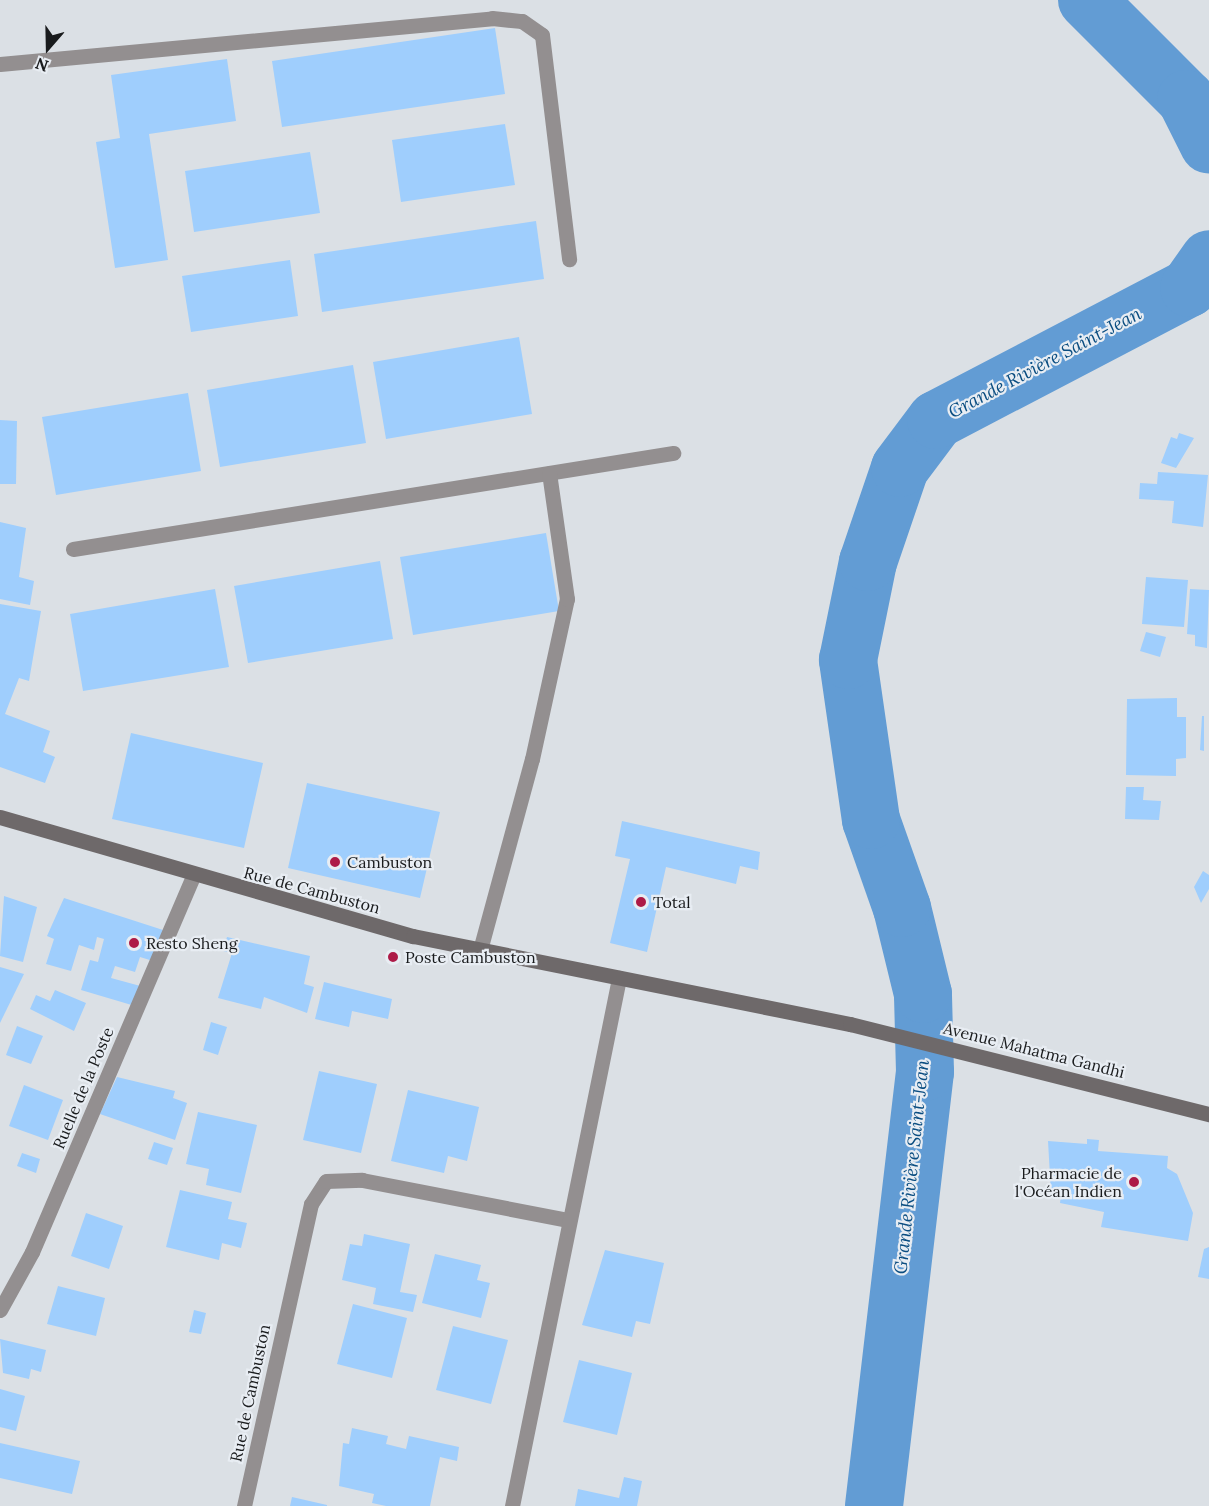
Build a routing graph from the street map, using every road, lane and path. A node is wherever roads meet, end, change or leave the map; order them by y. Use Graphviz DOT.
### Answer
graph roads {
  1 [pos="0,64"];
  2 [pos="569,259"];
  3 [pos="673,453"];
  4 [pos="549,473"];
  5 [pos="73,549"];
  6 [pos="0,818"];
  7 [pos="193,876"];
  8 [pos="480,950"];
  9 [pos="619,978"];
  10 [pos="850,1024"];
  11 [pos="1209,1114"];
  12 [pos="567,1220"];
  13 [pos="0,1310"];
  14 [pos="244,1506"];
  15 [pos="512,1506"];
  1 -- 2 [label="street"];
  3 -- 4 [label="street"];
  4 -- 5 [label="street"];
  4 -- 8 [label="street"];
  6 -- 7 [label="main road, Rue de Cambuston"];
  7 -- 8 [label="main road, Rue de Cambuston"];
  7 -- 13 [label="street, Ruelle de la Poste"];
  8 -- 9 [label="main road, Rue de Cambuston"];
  9 -- 10 [label="main road, Rue de Cambuston"];
  9 -- 12 [label="street"];
  10 -- 11 [label="main road, Avenue Mahatma Gandhi"];
  12 -- 14 [label="street, Rue de Cambuston"];
  12 -- 15 [label="street"];
}
